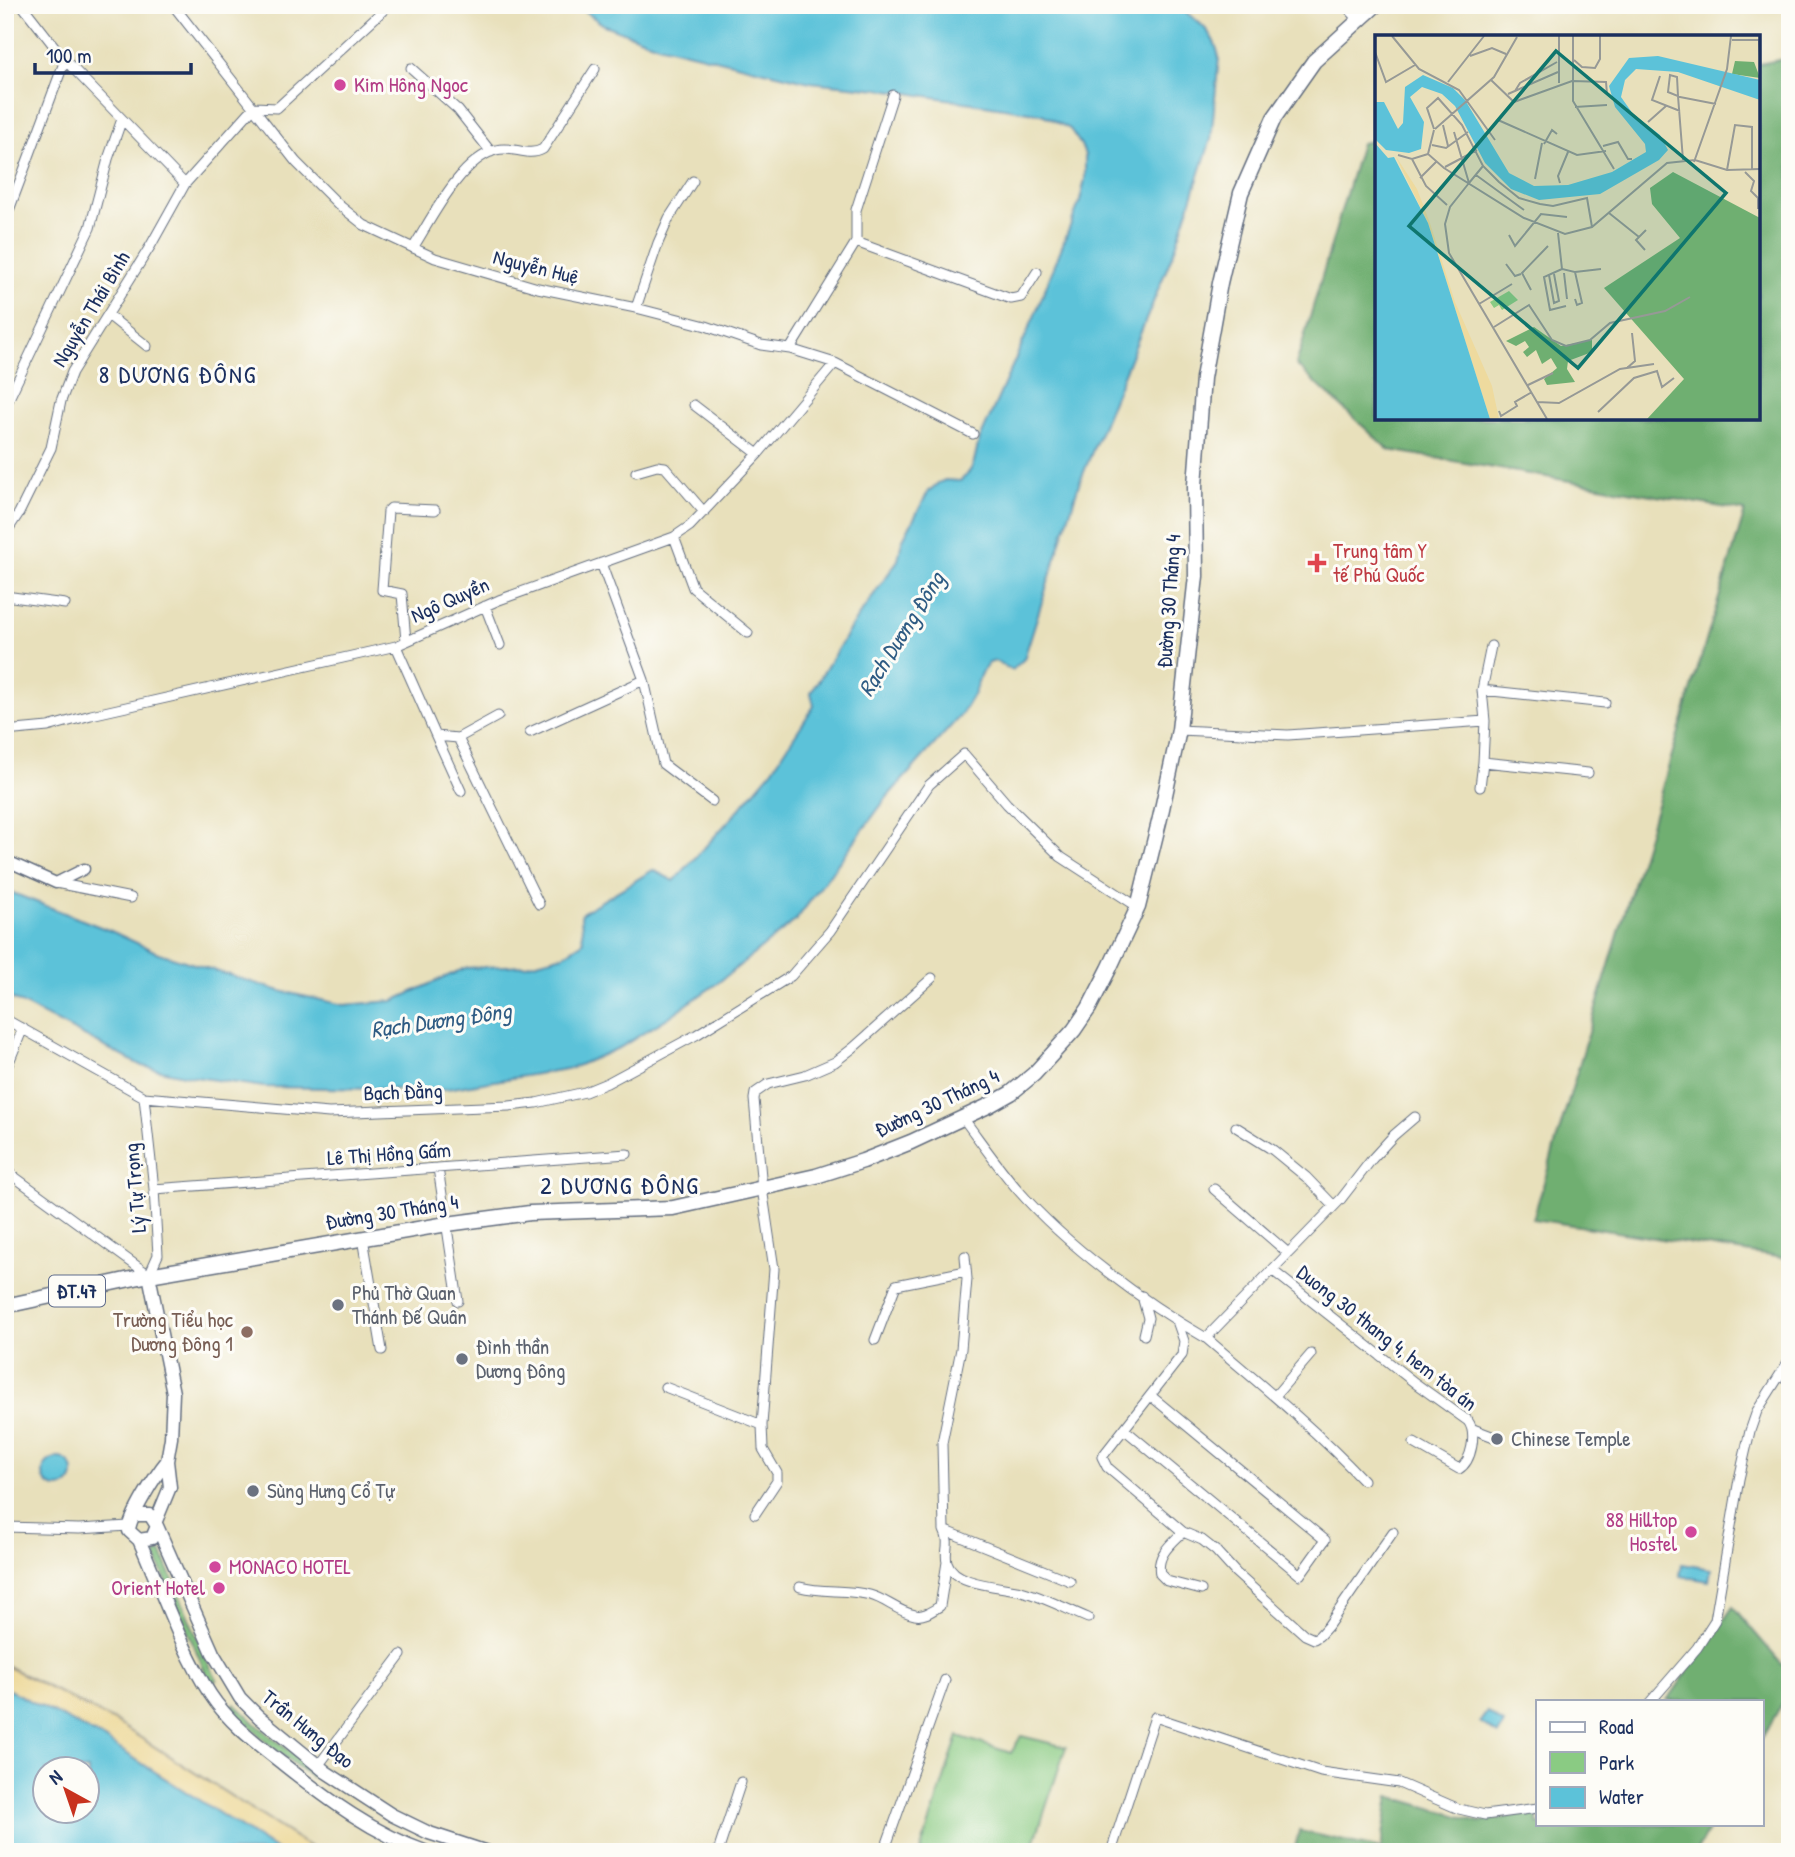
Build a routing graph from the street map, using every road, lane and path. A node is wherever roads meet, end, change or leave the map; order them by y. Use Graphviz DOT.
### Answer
graph roads {
  1 [pos="22,5"];
  2 [pos="173,5"];
  3 [pos="389,5"];
  4 [pos="1345,5"];
  5 [pos="1376,5"];
  6 [pos="1359,20"];
  7 [pos="65,61"];
  8 [pos="411,68"];
  9 [pos="595,69"];
  10 [pos="893,95"];
  11 [pos="254,107"];
  12 [pos="122,119"];
  13 [pos="491,152"];
  14 [pos="693,181"];
  15 [pos="184,184"];
  16 [pos="5,221"];
  17 [pos="856,242"];
  18 [pos="413,248"];
  19 [pos="1037,272"];
  20 [pos="636,308"];
  21 [pos="108,315"];
  22 [pos="147,346"];
  23 [pos="790,349"];
  24 [pos="835,363"];
  25 [pos="694,405"];
  26 [pos="5,407"];
  27 [pos="973,434"];
  28 [pos="758,454"];
  29 [pos="636,472"];
  30 [pos="435,510"];
  31 [pos="704,512"];
  32 [pos="6,536"];
  33 [pos="674,537"];
  34 [pos="601,564"];
  35 [pos="5,596"];
  36 [pos="65,604"];
  37 [pos="485,607"];
  38 [pos="748,633"];
  39 [pos="406,641"];
  40 [pos="500,645"];
  41 [pos="396,646"];
  42 [pos="1491,646"];
  43 [pos="644,680"];
  44 [pos="1482,690"];
  45 [pos="1605,703"];
  46 [pos="498,716"];
  47 [pos="1485,721"];
  48 [pos="1179,730"];
  49 [pos="5,731"];
  50 [pos="530,732"];
  51 [pos="436,736"];
  52 [pos="458,738"];
  53 [pos="1483,762"];
  54 [pos="1588,773"];
  55 [pos="1480,787"];
  56 [pos="461,791"];
  57 [pos="712,801"];
  58 [pos="5,860"];
  59 [pos="84,869"];
  60 [pos="56,883"];
  61 [pos="131,898"];
  62 [pos="540,904"];
  63 [pos="1138,907"];
  64 [pos="932,978"];
  65 [pos="5,1019"];
  66 [pos="23,1028"];
  67 [pos="5,1072"];
  68 [pos="144,1097"];
  69 [pos="1415,1117"];
  70 [pos="963,1118"];
  71 [pos="1236,1128"];
  72 [pos="627,1154"];
  73 [pos="438,1168"];
  74 [pos="5,1170"];
  75 [pos="762,1188"];
  76 [pos="154,1189"];
  77 [pos="1214,1189"];
  78 [pos="1335,1206"];
  79 [pos="447,1224"];
  80 [pos="363,1238"];
  81 [pos="1288,1253"];
  82 [pos="964,1256"];
  83 [pos="1272,1270"];
  84 [pos="966,1271"];
  85 [pos="149,1275"];
  86 [pos="1142,1296"];
  87 [pos="458,1301"];
  88 [pos="5,1306"];
  89 [pos="1177,1321"];
  90 [pos="1144,1335"];
  91 [pos="1206,1338"];
  92 [pos="875,1340"];
  93 [pos="382,1350"];
  94 [pos="1311,1354"];
  95 [pos="1790,1359"];
  96 [pos="665,1387"];
  97 [pos="1151,1396"];
  98 [pos="1275,1396"];
  99 [pos="762,1425"];
  100 [pos="1124,1429"];
  101 [pos="1473,1429"];
  102 [pos="1494,1437"];
  103 [pos="1414,1443"];
  104 [pos="167,1461"];
  105 [pos="1363,1480"];
  106 [pos="136,1514"];
  107 [pos="755,1514"];
  108 [pos="157,1524"];
  109 [pos="129,1526"];
  110 [pos="5,1528"];
  111 [pos="944,1530"];
  112 [pos="1183,1532"];
  113 [pos="1393,1532"];
  114 [pos="138,1540"];
  115 [pos="947,1562"];
  116 [pos="1070,1581"];
  117 [pos="800,1587"];
  118 [pos="1201,1590"];
  119 [pos="1088,1618"];
  120 [pos="401,1655"];
  121 [pos="945,1680"];
  122 [pos="228,1681"];
  123 [pos="210,1693"];
  124 [pos="1652,1700"];
  125 [pos="322,1769"];
  126 [pos="741,1782"];
  127 [pos="314,1788"];
  128 [pos="1536,1808"];
  129 [pos="428,1852"];
  130 [pos="487,1852"];
  131 [pos="718,1852"];
  132 [pos="884,1852"];
  133 [pos="1111,1852"];
  1 -- 7 [label="street"];
  2 -- 11 [label="street, Nguyễn Huệ"];
  3 -- 11 [label="street"];
  4 -- 6 [label="street"];
  5 -- 6 [label="main road, Đường 30 Tháng 4"];
  6 -- 48 [label="main road, Đường 30 Tháng 4"];
  7 -- 12 [label="street"];
  7 -- 16 [label="street"];
  8 -- 13 [label="street"];
  9 -- 13 [label="street"];
  10 -- 17 [label="street"];
  11 -- 15 [label="street, Nguyễn Thái Bình"];
  11 -- 18 [label="street, Nguyễn Huệ"];
  12 -- 15 [label="street"];
  12 -- 26 [label="street"];
  13 -- 18 [label="street"];
  14 -- 20 [label="street"];
  15 -- 21 [label="street, Nguyễn Thái Bình"];
  17 -- 19 [label="street"];
  17 -- 23 [label="street"];
  18 -- 20 [label="street, Nguyễn Huệ"];
  20 -- 23 [label="street, Nguyễn Huệ"];
  21 -- 22 [label="street"];
  21 -- 32 [label="street, Nguyễn Thái Bình"];
  23 -- 24 [label="street, Nguyễn Huệ"];
  24 -- 27 [label="street, Nguyễn Huệ"];
  24 -- 28 [label="street, Ngô Quyền"];
  25 -- 28 [label="street"];
  28 -- 31 [label="street, Ngô Quyền"];
  29 -- 31 [label="street"];
  30 -- 39 [label="street"];
  31 -- 33 [label="street, Ngô Quyền"];
  33 -- 34 [label="street, Ngô Quyền"];
  33 -- 38 [label="street"];
  34 -- 37 [label="street, Ngô Quyền"];
  34 -- 43 [label="street"];
  35 -- 36 [label="street"];
  37 -- 39 [label="street, Ngô Quyền"];
  37 -- 40 [label="street"];
  39 -- 41 [label="street, Ngô Quyền"];
  41 -- 49 [label="street, Ngô Quyền"];
  41 -- 51 [label="street"];
  42 -- 44 [label="street"];
  43 -- 50 [label="street"];
  43 -- 57 [label="street"];
  44 -- 45 [label="street"];
  44 -- 47 [label="street"];
  46 -- 52 [label="street"];
  47 -- 48 [label="street"];
  47 -- 53 [label="street"];
  48 -- 63 [label="main road, Đường 30 Tháng 4"];
  51 -- 52 [label="street"];
  51 -- 56 [label="street"];
  52 -- 62 [label="street"];
  53 -- 54 [label="street"];
  53 -- 55 [label="street"];
  58 -- 60 [label="street"];
  59 -- 60 [label="street"];
  60 -- 61 [label="street"];
  63 -- 68 [label="street, Bạch Đằng"];
  63 -- 70 [label="main road, Đường 30 Tháng 4"];
  64 -- 75 [label="street"];
  65 -- 66 [label="street, Bạch Đằng"];
  66 -- 67 [label="street"];
  66 -- 68 [label="street, Bạch Đằng"];
  68 -- 76 [label="street, Lý Tự Trọng"];
  69 -- 78 [label="street"];
  70 -- 75 [label="main road, Đường 30 Tháng 4"];
  70 -- 86 [label="street"];
  71 -- 78 [label="street"];
  72 -- 73 [label="street, Lê Thị Hồng Gấm"];
  73 -- 76 [label="street, Lê Thị Hồng Gấm"];
  73 -- 79 [label="street"];
  74 -- 85 [label="street"];
  75 -- 79 [label="main road, Đường 30 Tháng 4"];
  75 -- 99 [label="street"];
  76 -- 85 [label="street, Lý Tự Trọng"];
  77 -- 81 [label="street"];
  78 -- 81 [label="street"];
  79 -- 80 [label="main road, Đường 30 Tháng 4"];
  79 -- 87 [label="street"];
  80 -- 85 [label="main road, Đường 30 Tháng 4"];
  80 -- 93 [label="street"];
  81 -- 83 [label="street"];
  82 -- 84 [label="street"];
  83 -- 91 [label="street, Duong 30 thang 4, hem tòa án"];
  83 -- 101 [label="street, Duong 30 thang 4, hem tòa án"];
  84 -- 92 [label="street"];
  84 -- 111 [label="street"];
  85 -- 88 [label="main road, Đường 30 Tháng 4 / ĐT.47"];
  85 -- 104 [label="main road"];
  86 -- 89 [label="street"];
  86 -- 90 [label="street"];
  89 -- 91 [label="street"];
  89 -- 97 [label="street"];
  91 -- 98 [label="street"];
  94 -- 98 [label="street"];
  95 -- 124 [label="street"];
  96 -- 99 [label="street"];
  97 -- 100 [label="street"];
  97 -- 100 [label="street"];
  98 -- 105 [label="street"];
  99 -- 107 [label="street"];
  100 -- 112 [label="street"];
  101 -- 102 [label="street"];
  101 -- 103 [label="street, Duong 30 thang 4, hem tòa án"];
  104 -- 106 [label="main road"];
  104 -- 108 [label="main road"];
  106 -- 108 [label="main road"];
  106 -- 109 [label="main road"];
  108 -- 114 [label="main road"];
  108 -- 122 [label="main road, Trần Hưng Đạo"];
  109 -- 110 [label="street"];
  109 -- 114 [label="main road"];
  111 -- 115 [label="street"];
  111 -- 116 [label="street"];
  112 -- 113 [label="street"];
  112 -- 118 [label="street"];
  114 -- 123 [label="main road, Trần Hưng Đạo"];
  115 -- 117 [label="street"];
  115 -- 119 [label="street"];
  120 -- 125 [label="street"];
  121 -- 132 [label="street"];
  122 -- 123 [label="main road"];
  122 -- 125 [label="main road, Trần Hưng Đạo"];
  123 -- 127 [label="main road, Trần Hưng Đạo"];
  125 -- 127 [label="main road"];
  125 -- 130 [label="main road, Trần Hưng Đạo"];
  126 -- 131 [label="street"];
  127 -- 129 [label="main road, Trần Hưng Đạo"];
  128 -- 133 [label="street"];
}
